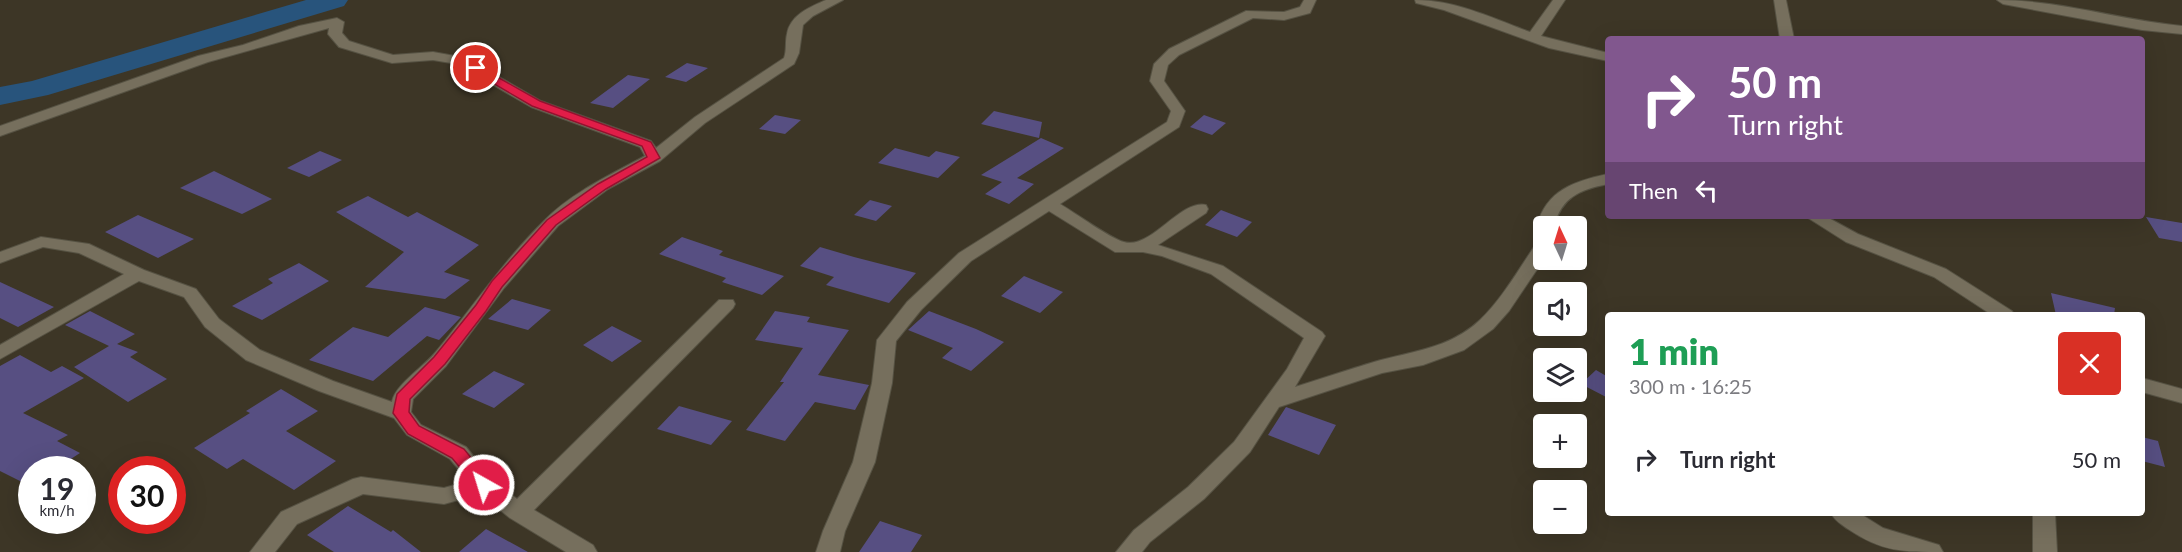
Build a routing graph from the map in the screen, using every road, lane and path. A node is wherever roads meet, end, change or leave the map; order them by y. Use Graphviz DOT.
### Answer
graph roads {
  1 [pos="837,0"];
  2 [pos="1311,0"];
  3 [pos="1421,0"];
  4 [pos="1559,0"];
  5 [pos="1780,0"];
  6 [pos="2003,0"];
  7 [pos="2182,30"];
  8 [pos="1534,36"];
  9 [pos="1787,36"];
  10 [pos="1605,56"];
  11 [pos="0,130"];
  12 [pos="654,158"];
  13 [pos="1605,180"];
  14 [pos="1048,203"];
  15 [pos="1200,209"];
  16 [pos="1550,216"];
  17 [pos="1818,219"];
  18 [pos="1143,247"];
  19 [pos="0,258"];
  20 [pos="1533,261"];
  21 [pos="138,274"];
  22 [pos="726,304"];
  23 [pos="2000,312"];
  24 [pos="0,353"];
  25 [pos="2145,387"];
  26 [pos="2182,396"];
  27 [pos="1272,402"];
  28 [pos="401,413"];
  29 [pos="484,485"];
  30 [pos="518,512"];
  31 [pos="1846,516"];
  32 [pos="2044,516"];
  33 [pos="262,552"];
  34 [pos="585,552"];
  35 [pos="828,552"];
  36 [pos="1128,552"];
  37 [pos="1931,552"];
  38 [pos="2045,552"];
  1 -- 12 [label="street"];
  2 -- 14 [label="street"];
  3 -- 8 [label="street"];
  4 -- 8 [label="street"];
  5 -- 9 [label="street"];
  6 -- 7 [label="street"];
  8 -- 10 [label="street"];
  11 -- 12 [label="street"];
  12 -- 28 [label="street"];
  13 -- 16 [label="street"];
  14 -- 18 [label="street"];
  14 -- 35 [label="street"];
  15 -- 18 [label="street"];
  17 -- 23 [label="street"];
  18 -- 27 [label="street"];
  19 -- 21 [label="street"];
  20 -- 27 [label="street"];
  21 -- 24 [label="street"];
  21 -- 28 [label="street"];
  22 -- 30 [label="street"];
  25 -- 26 [label="street"];
  27 -- 36 [label="street"];
  28 -- 29 [label="street"];
  29 -- 30 [label="street"];
  29 -- 33 [label="street"];
  30 -- 34 [label="street"];
  31 -- 37 [label="street"];
  32 -- 38 [label="street"];
}
